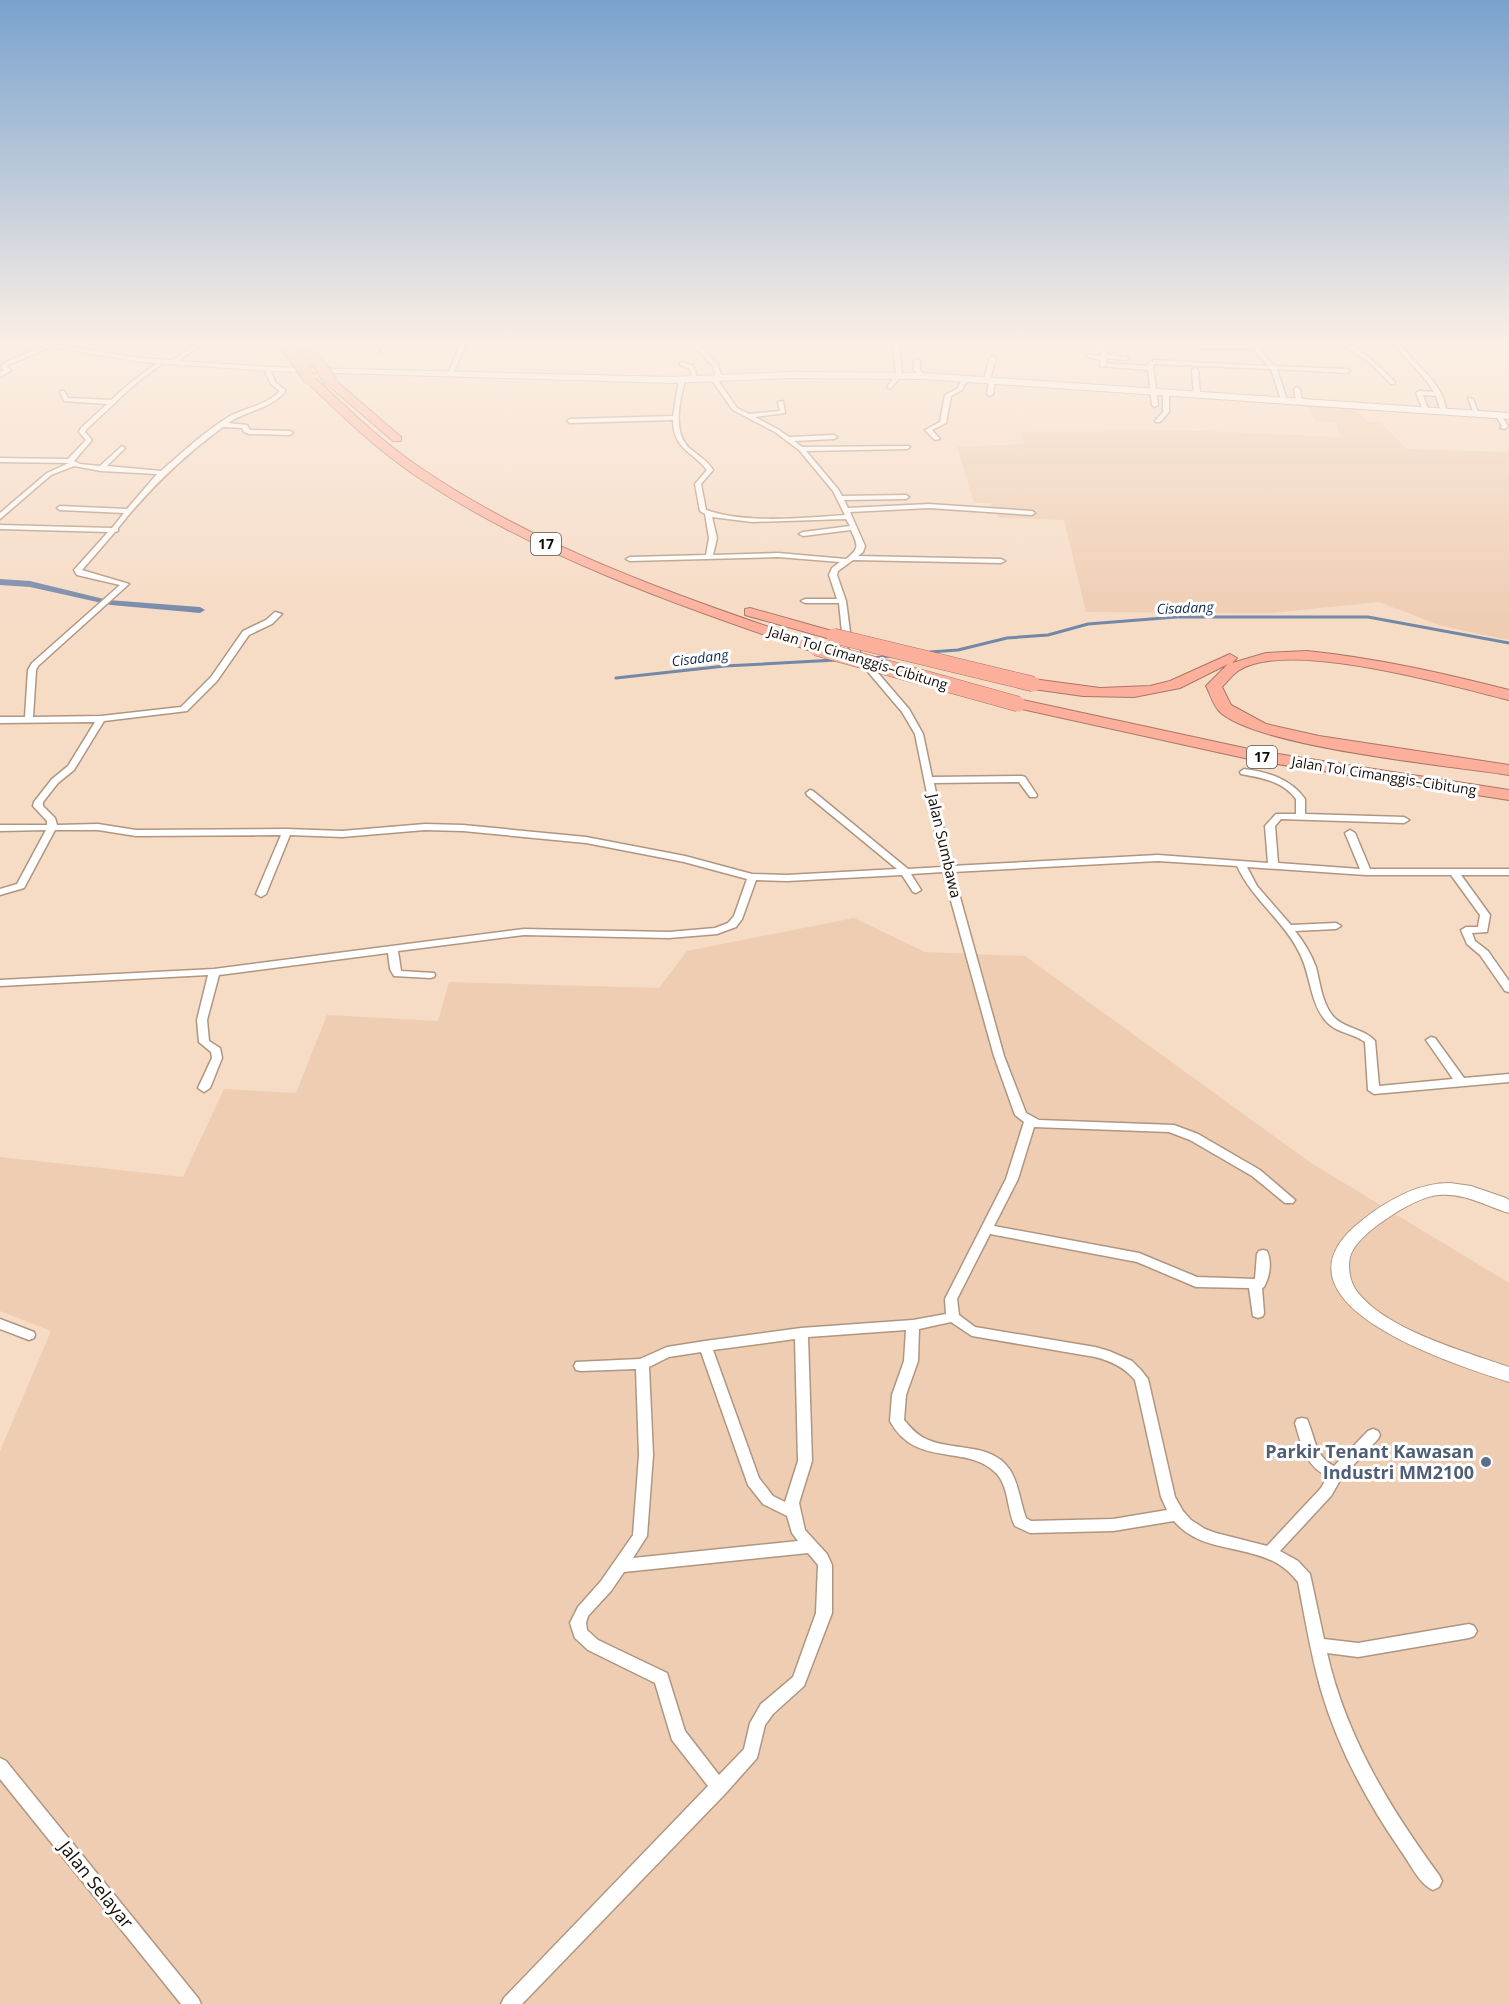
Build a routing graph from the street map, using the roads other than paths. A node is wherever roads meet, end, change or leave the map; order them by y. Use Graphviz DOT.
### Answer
graph roads {
  1 [pos="86,437"];
  2 [pos="209,437"];
  3 [pos="371,437"];
  4 [pos="393,437"];
  5 [pos="680,437"];
  6 [pos="784,437"];
  7 [pos="826,437"];
  8 [pos="934,437"];
  9 [pos="788,439"];
  10 [pos="937,439"];
  11 [pos="907,447"];
  12 [pos="122,448"];
  13 [pos="801,449"];
  14 [pos="0,460"];
  15 [pos="71,463"];
  16 [pos="101,469"];
  17 [pos="164,472"];
  18 [pos="906,496"];
  19 [pos="840,498"];
  20 [pos="60,508"];
  21 [pos="128,511"];
  22 [pos="848,513"];
  23 [pos="1032,513"];
  24 [pos="708,514"];
  25 [pos="0,517"];
  26 [pos="0,527"];
  27 [pos="854,528"];
  28 [pos="116,530"];
  29 [pos="803,534"];
  30 [pos="709,557"];
  31 [pos="630,559"];
  32 [pos="852,560"];
  33 [pos="1001,561"];
  34 [pos="806,601"];
  35 [pos="842,601"];
  36 [pos="278,614"];
  37 [pos="825,641"];
  38 [pos="1509,688"];
  39 [pos="1026,694"];
  40 [pos="1509,695"];
  41 [pos="101,719"];
  42 [pos="0,720"];
  43 [pos="29,720"];
  44 [pos="1509,770"];
  45 [pos="1244,772"];
  46 [pos="929,780"];
  47 [pos="1509,782"];
  48 [pos="810,793"];
  49 [pos="1033,795"];
  50 [pos="1509,795"];
  51 [pos="1300,817"];
  52 [pos="1404,820"];
  53 [pos="0,828"];
  54 [pos="52,828"];
  55 [pos="287,832"];
  56 [pos="1350,833"];
  57 [pos="1240,864"];
  58 [pos="1273,866"];
  59 [pos="946,868"];
  60 [pos="904,870"];
  61 [pos="1366,872"];
  62 [pos="1454,872"];
  63 [pos="1509,872"];
  64 [pos="752,877"];
  65 [pos="916,890"];
  66 [pos="0,892"];
  67 [pos="261,894"];
  68 [pos="1336,926"];
  69 [pos="1288,928"];
  70 [pos="393,948"];
  71 [pos="214,972"];
  72 [pos="430,975"];
  73 [pos="0,982"];
  74 [pos="1509,989"];
  75 [pos="1431,1040"];
  76 [pos="1509,1078"];
  77 [pos="1461,1083"];
  78 [pos="204,1088"];
  79 [pos="1030,1122"];
  80 [pos="1289,1200"];
  81 [pos="1509,1207"];
  82 [pos="987,1229"];
  83 [pos="1263,1254"];
  84 [pos="1256,1286"];
  85 [pos="1258,1312"];
  86 [pos="953,1317"];
  87 [pos="0,1324"];
  88 [pos="913,1325"];
  89 [pos="801,1333"];
  90 [pos="29,1335"];
  91 [pos="705,1346"];
  92 [pos="642,1364"];
  93 [pos="581,1366"];
  94 [pos="1509,1375"];
  95 [pos="1302,1423"];
  96 [pos="1373,1435"];
  97 [pos="1337,1473"];
  98 [pos="793,1512"];
  99 [pos="1177,1514"];
  100 [pos="812,1546"];
  101 [pos="1269,1553"];
  102 [pos="619,1566"];
  103 [pos="1469,1631"];
  104 [pos="1319,1645"];
  105 [pos="0,1766"];
  106 [pos="719,1788"];
  107 [pos="1432,1881"];
  108 [pos="192,2004"];
  109 [pos="510,2004"];
  1 -- 15 [label="street"];
  2 -- 17 [label="street"];
  3 -- 37 [label="highway, Jalan Tol Cimanggis–Cibitung / 17, bridge"];
  4 -- 37 [label="highway, 17, bridge"];
  5 -- 24 [label="street"];
  6 -- 9 [label="street, Jalan Sumbawa"];
  7 -- 9 [label="street"];
  8 -- 10 [label="street"];
  9 -- 13 [label="street, Jalan Sumbawa"];
  11 -- 13 [label="street"];
  12 -- 16 [label="street"];
  13 -- 19 [label="street, Jalan Sumbawa"];
  14 -- 15 [label="street"];
  15 -- 16 [label="street"];
  15 -- 25 [label="street"];
  16 -- 17 [label="street"];
  17 -- 21 [label="street"];
  18 -- 19 [label="street"];
  19 -- 22 [label="street, Jalan Sumbawa"];
  20 -- 21 [label="street"];
  21 -- 28 [label="street"];
  22 -- 23 [label="street"];
  22 -- 24 [label="street"];
  22 -- 27 [label="street, Jalan Sumbawa"];
  24 -- 30 [label="street"];
  26 -- 28 [label="street"];
  27 -- 29 [label="street"];
  27 -- 32 [label="street, Jalan Sumbawa"];
  28 -- 43 [label="street"];
  30 -- 31 [label="street"];
  30 -- 32 [label="street"];
  32 -- 33 [label="street"];
  32 -- 35 [label="street, Jalan Sumbawa"];
  34 -- 35 [label="street"];
  35 -- 46 [label="street, Jalan Sumbawa"];
  36 -- 41 [label="street"];
  37 -- 39 [label="highway, Jalan Tol Cimanggis–Cibitung / 17, bridge"];
  37 -- 39 [label="highway, bridge"];
  38 -- 39 [label="highway"];
  39 -- 47 [label="highway, Jalan Tol Cimanggis–Cibitung / 17"];
  39 -- 50 [label="highway, Jalan Tol Cimanggis–Cibitung / 17"];
  40 -- 44 [label="highway"];
  41 -- 43 [label="street"];
  41 -- 54 [label="street"];
  42 -- 43 [label="street"];
  45 -- 51 [label="street"];
  46 -- 49 [label="street"];
  46 -- 59 [label="street, Jalan Sumbawa"];
  48 -- 60 [label="street"];
  51 -- 52 [label="street"];
  51 -- 58 [label="street"];
  53 -- 54 [label="street"];
  54 -- 55 [label="street"];
  54 -- 66 [label="street"];
  55 -- 64 [label="street"];
  55 -- 67 [label="street"];
  56 -- 61 [label="street"];
  57 -- 58 [label="street"];
  57 -- 59 [label="street"];
  57 -- 69 [label="street"];
  58 -- 61 [label="street"];
  59 -- 60 [label="street"];
  59 -- 79 [label="street, Jalan Sumbawa"];
  60 -- 64 [label="street"];
  60 -- 65 [label="street"];
  61 -- 62 [label="street"];
  62 -- 63 [label="street"];
  62 -- 74 [label="street"];
  64 -- 70 [label="street"];
  68 -- 69 [label="street"];
  69 -- 77 [label="street"];
  70 -- 71 [label="street"];
  70 -- 72 [label="street"];
  71 -- 73 [label="street"];
  71 -- 78 [label="street"];
  75 -- 77 [label="street"];
  76 -- 77 [label="street"];
  79 -- 80 [label="street"];
  79 -- 82 [label="street"];
  81 -- 94 [label="main road"];
  82 -- 84 [label="street"];
  82 -- 86 [label="street"];
  83 -- 84 [label="street"];
  84 -- 85 [label="street"];
  86 -- 88 [label="street"];
  86 -- 99 [label="street"];
  87 -- 90 [label="street"];
  88 -- 89 [label="street"];
  88 -- 99 [label="street"];
  89 -- 91 [label="street"];
  89 -- 98 [label="street"];
  91 -- 92 [label="street"];
  91 -- 98 [label="street"];
  92 -- 93 [label="street"];
  92 -- 102 [label="street"];
  95 -- 97 [label="street"];
  96 -- 97 [label="street"];
  97 -- 101 [label="street"];
  98 -- 100 [label="street"];
  99 -- 101 [label="street"];
  100 -- 102 [label="street"];
  100 -- 106 [label="street"];
  101 -- 104 [label="street"];
  102 -- 106 [label="street"];
  103 -- 104 [label="street"];
  104 -- 107 [label="street"];
  105 -- 108 [label="street, Jalan Selayar"];
  106 -- 109 [label="street"];
}
